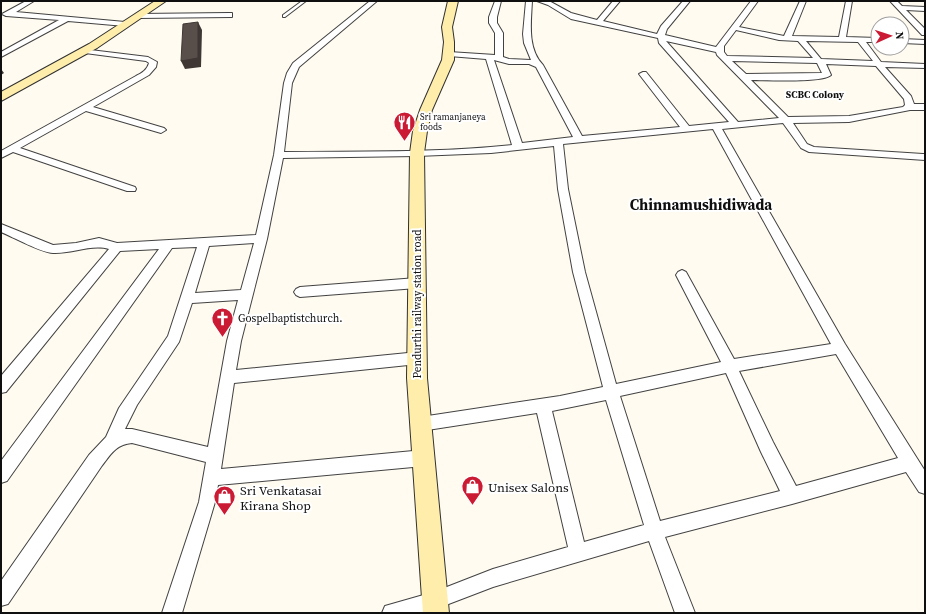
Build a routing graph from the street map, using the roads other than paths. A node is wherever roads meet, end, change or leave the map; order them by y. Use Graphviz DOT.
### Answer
graph roads {
  1 [pos="31,1"];
  2 [pos="161,1"];
  3 [pos="304,1"];
  4 [pos="374,1"];
  5 [pos="453,1"];
  6 [pos="498,1"];
  7 [pos="530,1"];
  8 [pos="540,1"];
  9 [pos="617,1"];
  10 [pos="688,1"];
  11 [pos="755,1"];
  12 [pos="803,1"];
  13 [pos="849,1"];
  14 [pos="893,1"];
  15 [pos="900,8"];
  16 [pos="925,9"];
  17 [pos="4,15"];
  18 [pos="229,15"];
  19 [pos="138,16"];
  20 [pos="284,16"];
  21 [pos="66,19"];
  22 [pos="598,23"];
  23 [pos="125,24"];
  24 [pos="735,28"];
  25 [pos="925,33"];
  26 [pos="661,37"];
  27 [pos="787,38"];
  28 [pos="800,38"];
  29 [pos="842,39"];
  30 [pos="860,39"];
  31 [pos="870,40"];
  32 [pos="910,41"];
  33 [pos="925,42"];
  34 [pos="719,50"];
  35 [pos="85,51"];
  36 [pos="449,54"];
  37 [pos="1,55"];
  38 [pos="489,57"];
  39 [pos="499,58"];
  40 [pos="726,58"];
  41 [pos="818,61"];
  42 [pos="536,63"];
  43 [pos="878,64"];
  44 [pos="925,66"];
  45 [pos="643,74"];
  46 [pos="745,77"];
  47 [pos="1,97"];
  48 [pos="909,107"];
  49 [pos="86,108"];
  50 [pos="925,108"];
  51 [pos="786,120"];
  52 [pos="736,125"];
  53 [pos="716,127"];
  54 [pos="687,129"];
  55 [pos="160,130"];
  56 [pos="579,140"];
  57 [pos="558,142"];
  58 [pos="518,147"];
  59 [pos="13,149"];
  60 [pos="417,153"];
  61 [pos="279,154"];
  62 [pos="1,155"];
  63 [pos="923,157"];
  64 [pos="131,189"];
  65 [pos="1,228"];
  66 [pos="261,239"];
  67 [pos="204,243"];
  68 [pos="168,245"];
  69 [pos="117,246"];
  70 [pos="682,275"];
  71 [pos="417,283"];
  72 [pos="300,292"];
  73 [pos="247,295"];
  74 [pos="186,298"];
  75 [pos="840,348"];
  76 [pos="418,358"];
  77 [pos="730,366"];
  78 [pos="228,377"];
  79 [pos="1,387"];
  80 [pos="611,391"];
  81 [pos="543,406"];
  82 [pos="421,424"];
  83 [pos="113,440"];
  84 [pos="214,456"];
  85 [pos="424,458"];
  86 [pos="910,463"];
  87 [pos="1,475"];
  88 [pos="210,478"];
  89 [pos="925,486"];
  90 [pos="792,496"];
  91 [pos="654,531"];
  92 [pos="578,553"];
  93 [pos="1,597"];
  94 [pos="435,607"];
  95 [pos="172,613"];
  96 [pos="392,613"];
  97 [pos="686,613"];
  1 -- 17 [label="street"];
  2 -- 19 [label="street"];
  3 -- 20 [label="lane"];
  4 -- 61 [label="street"];
  5 -- 36 [label="street, Pendurthi railway station road"];
  6 -- 39 [label="street"];
  7 -- 42 [label="street"];
  8 -- 22 [label="street"];
  9 -- 22 [label="street"];
  10 -- 26 [label="street"];
  11 -- 24 [label="street"];
  12 -- 27 [label="street"];
  13 -- 29 [label="street"];
  14 -- 15 [label="street"];
  15 -- 16 [label="street"];
  15 -- 25 [label="street"];
  17 -- 21 [label="street"];
  18 -- 19 [label="street"];
  19 -- 23 [label="street"];
  21 -- 23 [label="street"];
  21 -- 37 [label="street"];
  22 -- 26 [label="street"];
  23 -- 35 [label="street"];
  24 -- 27 [label="street"];
  24 -- 34 [label="street"];
  26 -- 34 [label="street"];
  26 -- 52 [label="street"];
  27 -- 28 [label="street"];
  28 -- 29 [label="street"];
  28 -- 41 [label="street"];
  29 -- 30 [label="street"];
  30 -- 31 [label="street"];
  30 -- 43 [label="street"];
  32 -- 33 [label="street"];
  34 -- 40 [label="street"];
  35 -- 47 [label="street"];
  35 -- 49 [label="street"];
  36 -- 38 [label="street"];
  36 -- 60 [label="street, Pendurthi railway station road"];
  38 -- 39 [label="street"];
  38 -- 58 [label="street"];
  39 -- 42 [label="street"];
  40 -- 41 [label="street"];
  40 -- 46 [label="street"];
  41 -- 43 [label="street"];
  41 -- 46 [label="street"];
  42 -- 56 [label="street"];
  43 -- 44 [label="street"];
  43 -- 48 [label="street"];
  45 -- 54 [label="street"];
  46 -- 51 [label="street"];
  48 -- 50 [label="street"];
  48 -- 51 [label="street"];
  49 -- 55 [label="street"];
  49 -- 59 [label="street"];
  51 -- 52 [label="street"];
  51 -- 63 [label="street"];
  52 -- 53 [label="street"];
  53 -- 54 [label="street"];
  53 -- 75 [label="street"];
  54 -- 56 [label="street"];
  56 -- 57 [label="street"];
  57 -- 58 [label="street"];
  57 -- 80 [label="street"];
  58 -- 60 [label="street"];
  59 -- 62 [label="street"];
  59 -- 64 [label="street"];
  60 -- 61 [label="street"];
  60 -- 71 [label="street, Pendurthi railway station road"];
  61 -- 66 [label="street"];
  65 -- 69 [label="street"];
  66 -- 67 [label="street"];
  66 -- 73 [label="street"];
  67 -- 68 [label="street"];
  67 -- 74 [label="street"];
  68 -- 69 [label="street"];
  68 -- 87 [label="street"];
  69 -- 79 [label="street"];
  70 -- 77 [label="street"];
  71 -- 72 [label="street"];
  71 -- 76 [label="street, Pendurthi railway station road"];
  73 -- 74 [label="street"];
  73 -- 78 [label="street"];
  74 -- 83 [label="street"];
  75 -- 77 [label="street"];
  75 -- 86 [label="street"];
  76 -- 78 [label="street"];
  76 -- 82 [label="street, Pendurthi railway station road"];
  77 -- 80 [label="street"];
  77 -- 90 [label="street"];
  78 -- 84 [label="street"];
  80 -- 81 [label="street"];
  80 -- 91 [label="street"];
  81 -- 82 [label="street"];
  81 -- 92 [label="street"];
  82 -- 85 [label="street, Pendurthi railway station road"];
  83 -- 84 [label="street"];
  83 -- 93 [label="street"];
  84 -- 88 [label="street"];
  85 -- 88 [label="street"];
  85 -- 94 [label="street, Pendurthi railway station road"];
  86 -- 89 [label="street"];
  86 -- 90 [label="street"];
  88 -- 95 [label="street"];
  90 -- 91 [label="street"];
  91 -- 92 [label="street"];
  91 -- 97 [label="street"];
  92 -- 94 [label="street"];
  94 -- 96 [label="street"];
}
